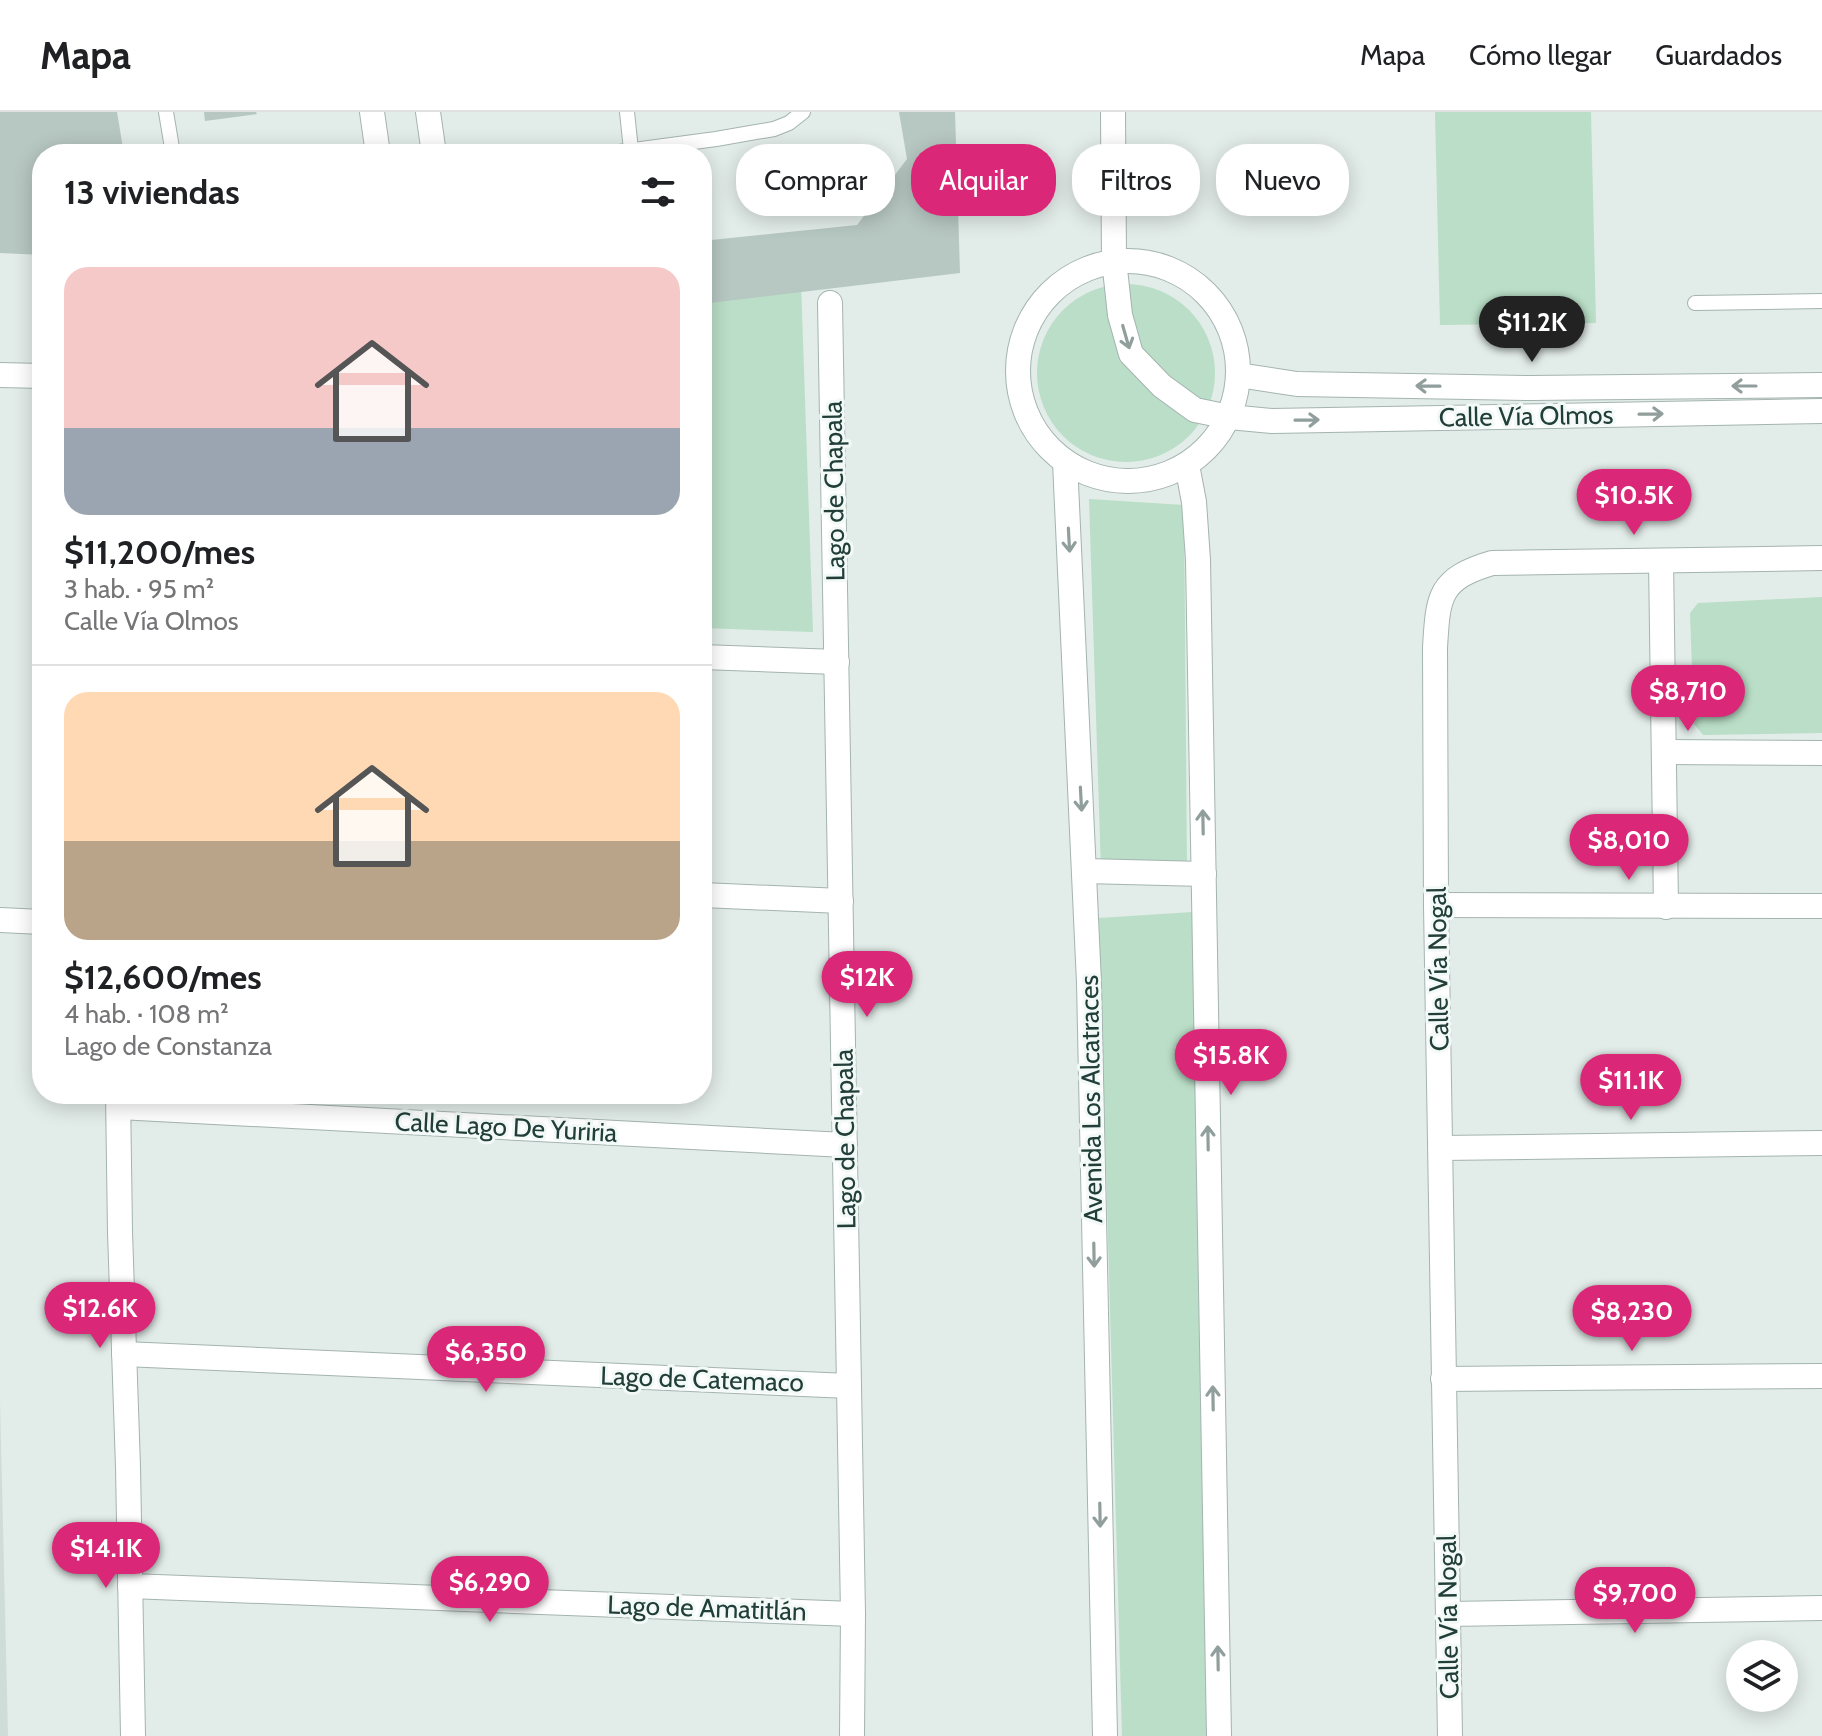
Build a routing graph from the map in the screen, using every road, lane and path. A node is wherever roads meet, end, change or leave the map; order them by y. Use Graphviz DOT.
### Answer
graph roads {
  1 [pos="166,112"];
  2 [pos="372,112"];
  3 [pos="428,112"];
  4 [pos="627,112"];
  5 [pos="803,112"];
  6 [pos="1113,112"];
  7 [pos="171,144"];
  8 [pos="377,144"];
  9 [pos="433,144"];
  10 [pos="630,144"];
  11 [pos="677,144"];
  12 [pos="1114,260"];
  13 [pos="1822,301"];
  14 [pos="830,303"];
  15 [pos="1695,303"];
  16 [pos="0,375"];
  17 [pos="1238,375"];
  18 [pos="32,376"];
  19 [pos="1822,385"];
  20 [pos="1822,411"];
  21 [pos="1229,417"];
  22 [pos="1065,462"];
  23 [pos="1187,465"];
  24 [pos="1822,558"];
  25 [pos="1661,561"];
  26 [pos="712,657"];
  27 [pos="837,662"];
  28 [pos="1664,752"];
  29 [pos="1822,753"];
  30 [pos="1085,871"];
  31 [pos="1204,874"];
  32 [pos="712,895"];
  33 [pos="841,901"];
  34 [pos="1436,905"];
  35 [pos="1822,906"];
  36 [pos="1666,907"];
  37 [pos="0,920"];
  38 [pos="32,922"];
  39 [pos="118,1104"];
  40 [pos="183,1104"];
  41 [pos="1822,1143"];
  42 [pos="845,1145"];
  43 [pos="1441,1148"];
  44 [pos="124,1354"];
  45 [pos="1822,1376"];
  46 [pos="1443,1379"];
  47 [pos="849,1386"];
  48 [pos="130,1586"];
  49 [pos="1822,1608"];
  50 [pos="853,1614"];
  51 [pos="1448,1614"];
  52 [pos="133,1736"];
  53 [pos="852,1736"];
  54 [pos="1105,1736"];
  55 [pos="1219,1736"];
  56 [pos="1450,1736"];
  1 -- 7 [label="lane"];
  2 -- 8 [label="street"];
  3 -- 9 [label="street"];
  4 -- 10 [label="lane"];
  5 -- 11 [label="lane"];
  6 -- 12 [label="street"];
  12 -- 17 [label="street"];
  12 -- 21 [label="street, one-way"];
  12 -- 22 [label="street"];
  13 -- 15 [label="lane"];
  14 -- 27 [label="street, Lago de Chapala"];
  16 -- 18 [label="street"];
  19 -- 17 [label="street, Calle Vía Olmos, one-way"];
  17 -- 21 [label="street"];
  21 -- 20 [label="street, Calle Vía Olmos, one-way"];
  21 -- 23 [label="street"];
  22 -- 23 [label="street"];
  22 -- 30 [label="street, Avenida Los Alcatraces, one-way"];
  31 -- 23 [label="street, one-way"];
  24 -- 25 [label="street, Calle Vía Nogal"];
  25 -- 28 [label="street"];
  25 -- 34 [label="street, Calle Vía Nogal"];
  26 -- 27 [label="street"];
  27 -- 33 [label="street, Lago de Chapala"];
  28 -- 29 [label="street"];
  28 -- 36 [label="street"];
  30 -- 31 [label="street"];
  30 -- 54 [label="street, Avenida Los Alcatraces, one-way"];
  55 -- 31 [label="street, one-way"];
  32 -- 33 [label="street"];
  33 -- 42 [label="street, Lago de Chapala"];
  34 -- 36 [label="street"];
  34 -- 43 [label="street, Calle Vía Nogal"];
  35 -- 36 [label="street"];
  37 -- 38 [label="street"];
  39 -- 44 [label="street"];
  40 -- 42 [label="street, Calle Lago De Yuriria"];
  41 -- 43 [label="street"];
  42 -- 47 [label="street, Lago de Chapala"];
  43 -- 46 [label="street, Calle Vía Nogal"];
  44 -- 47 [label="street, Lago de Catemaco"];
  44 -- 48 [label="street"];
  45 -- 46 [label="street"];
  46 -- 51 [label="street, Calle Vía Nogal"];
  47 -- 50 [label="street, Lago de Chapala"];
  48 -- 50 [label="street, Lago de Amatitlán"];
  48 -- 52 [label="street"];
  49 -- 51 [label="street"];
  50 -- 53 [label="street, Lago de Chapala"];
  51 -- 56 [label="street, Calle Vía Nogal"];
}
